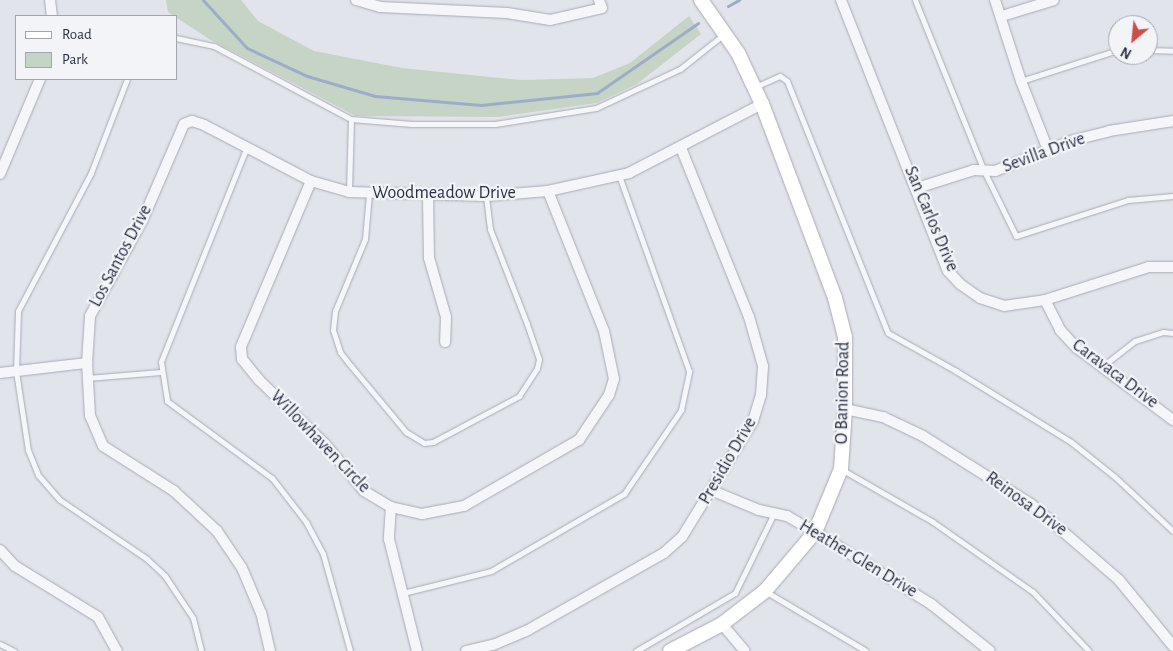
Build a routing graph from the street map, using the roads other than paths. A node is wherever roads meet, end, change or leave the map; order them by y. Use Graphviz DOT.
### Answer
graph roads {
  1 [pos="50,0"];
  2 [pos="356,0"];
  3 [pos="701,0"];
  4 [pos="842,0"];
  5 [pos="915,0"];
  6 [pos="995,0"];
  7 [pos="1054,0"];
  8 [pos="600,4"];
  9 [pos="426,5"];
  10 [pos="52,15"];
  11 [pos="1002,16"];
  12 [pos="725,33"];
  13 [pos="178,38"];
  14 [pos="1158,50"];
  15 [pos="1173,51"];
  16 [pos="1108,53"];
  17 [pos="40,80"];
  18 [pos="127,80"];
  19 [pos="1020,81"];
  20 [pos="754,87"];
  21 [pos="762,104"];
  22 [pos="351,118"];
  23 [pos="1173,121"];
  24 [pos="184,124"];
  25 [pos="681,148"];
  26 [pos="246,149"];
  27 [pos="1048,150"];
  28 [pos="984,171"];
  29 [pos="0,174"];
  30 [pos="619,176"];
  31 [pos="311,181"];
  32 [pos="917,188"];
  33 [pos="548,191"];
  34 [pos="349,192"];
  35 [pos="369,194"];
  36 [pos="428,196"];
  37 [pos="486,196"];
  38 [pos="1173,196"];
  39 [pos="1173,267"];
  40 [pos="1045,300"];
  41 [pos="1173,333"];
  42 [pos="445,342"];
  43 [pos="86,363"];
  44 [pos="1104,365"];
  45 [pos="16,371"];
  46 [pos="161,372"];
  47 [pos="0,373"];
  48 [pos="87,378"];
  49 [pos="845,409"];
  50 [pos="1173,420"];
  51 [pos="841,469"];
  52 [pos="712,491"];
  53 [pos="391,507"];
  54 [pos="774,513"];
  55 [pos="1173,531"];
  56 [pos="815,532"];
  57 [pos="0,550"];
  58 [pos="765,591"];
  59 [pos="402,593"];
  60 [pos="722,624"];
  61 [pos="0,644"];
  62 [pos="1173,646"];
  63 [pos="14,651"];
  64 [pos="117,651"];
  65 [pos="201,651"];
  66 [pos="270,651"];
  67 [pos="350,651"];
  68 [pos="417,651"];
  69 [pos="466,651"];
  70 [pos="636,651"];
  71 [pos="670,651"];
  72 [pos="745,651"];
  73 [pos="866,651"];
  74 [pos="990,651"];
  75 [pos="1089,651"];
  1 -- 10 [label="street"];
  2 -- 9 [label="street"];
  3 -- 12 [label="street, O Banion Road"];
  4 -- 32 [label="street, San Carlos Drive"];
  5 -- 28 [label="lane"];
  6 -- 11 [label="street"];
  7 -- 11 [label="street"];
  8 -- 9 [label="street"];
  11 -- 19 [label="street"];
  12 -- 20 [label="street, O Banion Road"];
  12 -- 22 [label="lane"];
  13 -- 22 [label="lane"];
  14 -- 15 [label="lane"];
  16 -- 19 [label="lane"];
  17 -- 29 [label="street"];
  18 -- 45 [label="lane"];
  19 -- 27 [label="street"];
  20 -- 21 [label="street, O Banion Road"];
  20 -- 55 [label="lane"];
  21 -- 25 [label="street, Woodmeadow Drive"];
  21 -- 49 [label="street, O Banion Road"];
  22 -- 34 [label="lane"];
  23 -- 27 [label="street, Sevilla Drive"];
  24 -- 26 [label="street, Woodmeadow Drive"];
  24 -- 43 [label="street, Los Santos Drive"];
  25 -- 30 [label="street, Woodmeadow Drive"];
  25 -- 52 [label="street, Presidio Drive"];
  26 -- 31 [label="street, Woodmeadow Drive"];
  26 -- 46 [label="lane"];
  27 -- 28 [label="street, Sevilla Drive"];
  28 -- 32 [label="street, Sevilla Drive"];
  28 -- 38 [label="lane"];
  30 -- 33 [label="street, Woodmeadow Drive"];
  30 -- 59 [label="lane"];
  31 -- 34 [label="street, Woodmeadow Drive"];
  31 -- 53 [label="street, Willowhaven Circle"];
  32 -- 40 [label="street, San Carlos Drive"];
  33 -- 37 [label="street, Woodmeadow Drive"];
  33 -- 53 [label="street, Willowhaven Circle"];
  34 -- 35 [label="street, Woodmeadow Drive"];
  35 -- 36 [label="street, Woodmeadow Drive"];
  35 -- 37 [label="lane"];
  36 -- 37 [label="street, Woodmeadow Drive"];
  36 -- 42 [label="street"];
  39 -- 40 [label="street, San Carlos Drive"];
  40 -- 44 [label="street, Caravaca Drive"];
  41 -- 44 [label="lane"];
  43 -- 45 [label="street"];
  43 -- 48 [label="street, Los Santos Drive"];
  44 -- 50 [label="street, Caravaca Drive"];
  45 -- 47 [label="street"];
  45 -- 65 [label="lane"];
  46 -- 48 [label="lane"];
  46 -- 67 [label="lane"];
  48 -- 66 [label="street, Los Santos Drive"];
  49 -- 51 [label="street, O Banion Road"];
  49 -- 62 [label="street, Reinosa Drive"];
  51 -- 56 [label="street, O Banion Road"];
  51 -- 75 [label="lane"];
  52 -- 54 [label="street, Heather Glen Drive"];
  52 -- 69 [label="street, Presidio Drive"];
  53 -- 59 [label="street"];
  54 -- 56 [label="street, Heather Glen Drive"];
  54 -- 70 [label="lane"];
  56 -- 58 [label="street, O Banion Road"];
  56 -- 74 [label="street, Heather Glen Drive"];
  57 -- 64 [label="street"];
  58 -- 60 [label="street, O Banion Road"];
  58 -- 73 [label="lane"];
  59 -- 68 [label="street"];
  60 -- 71 [label="street, O Banion Road"];
  60 -- 72 [label="street"];
  61 -- 63 [label="lane"];
}
